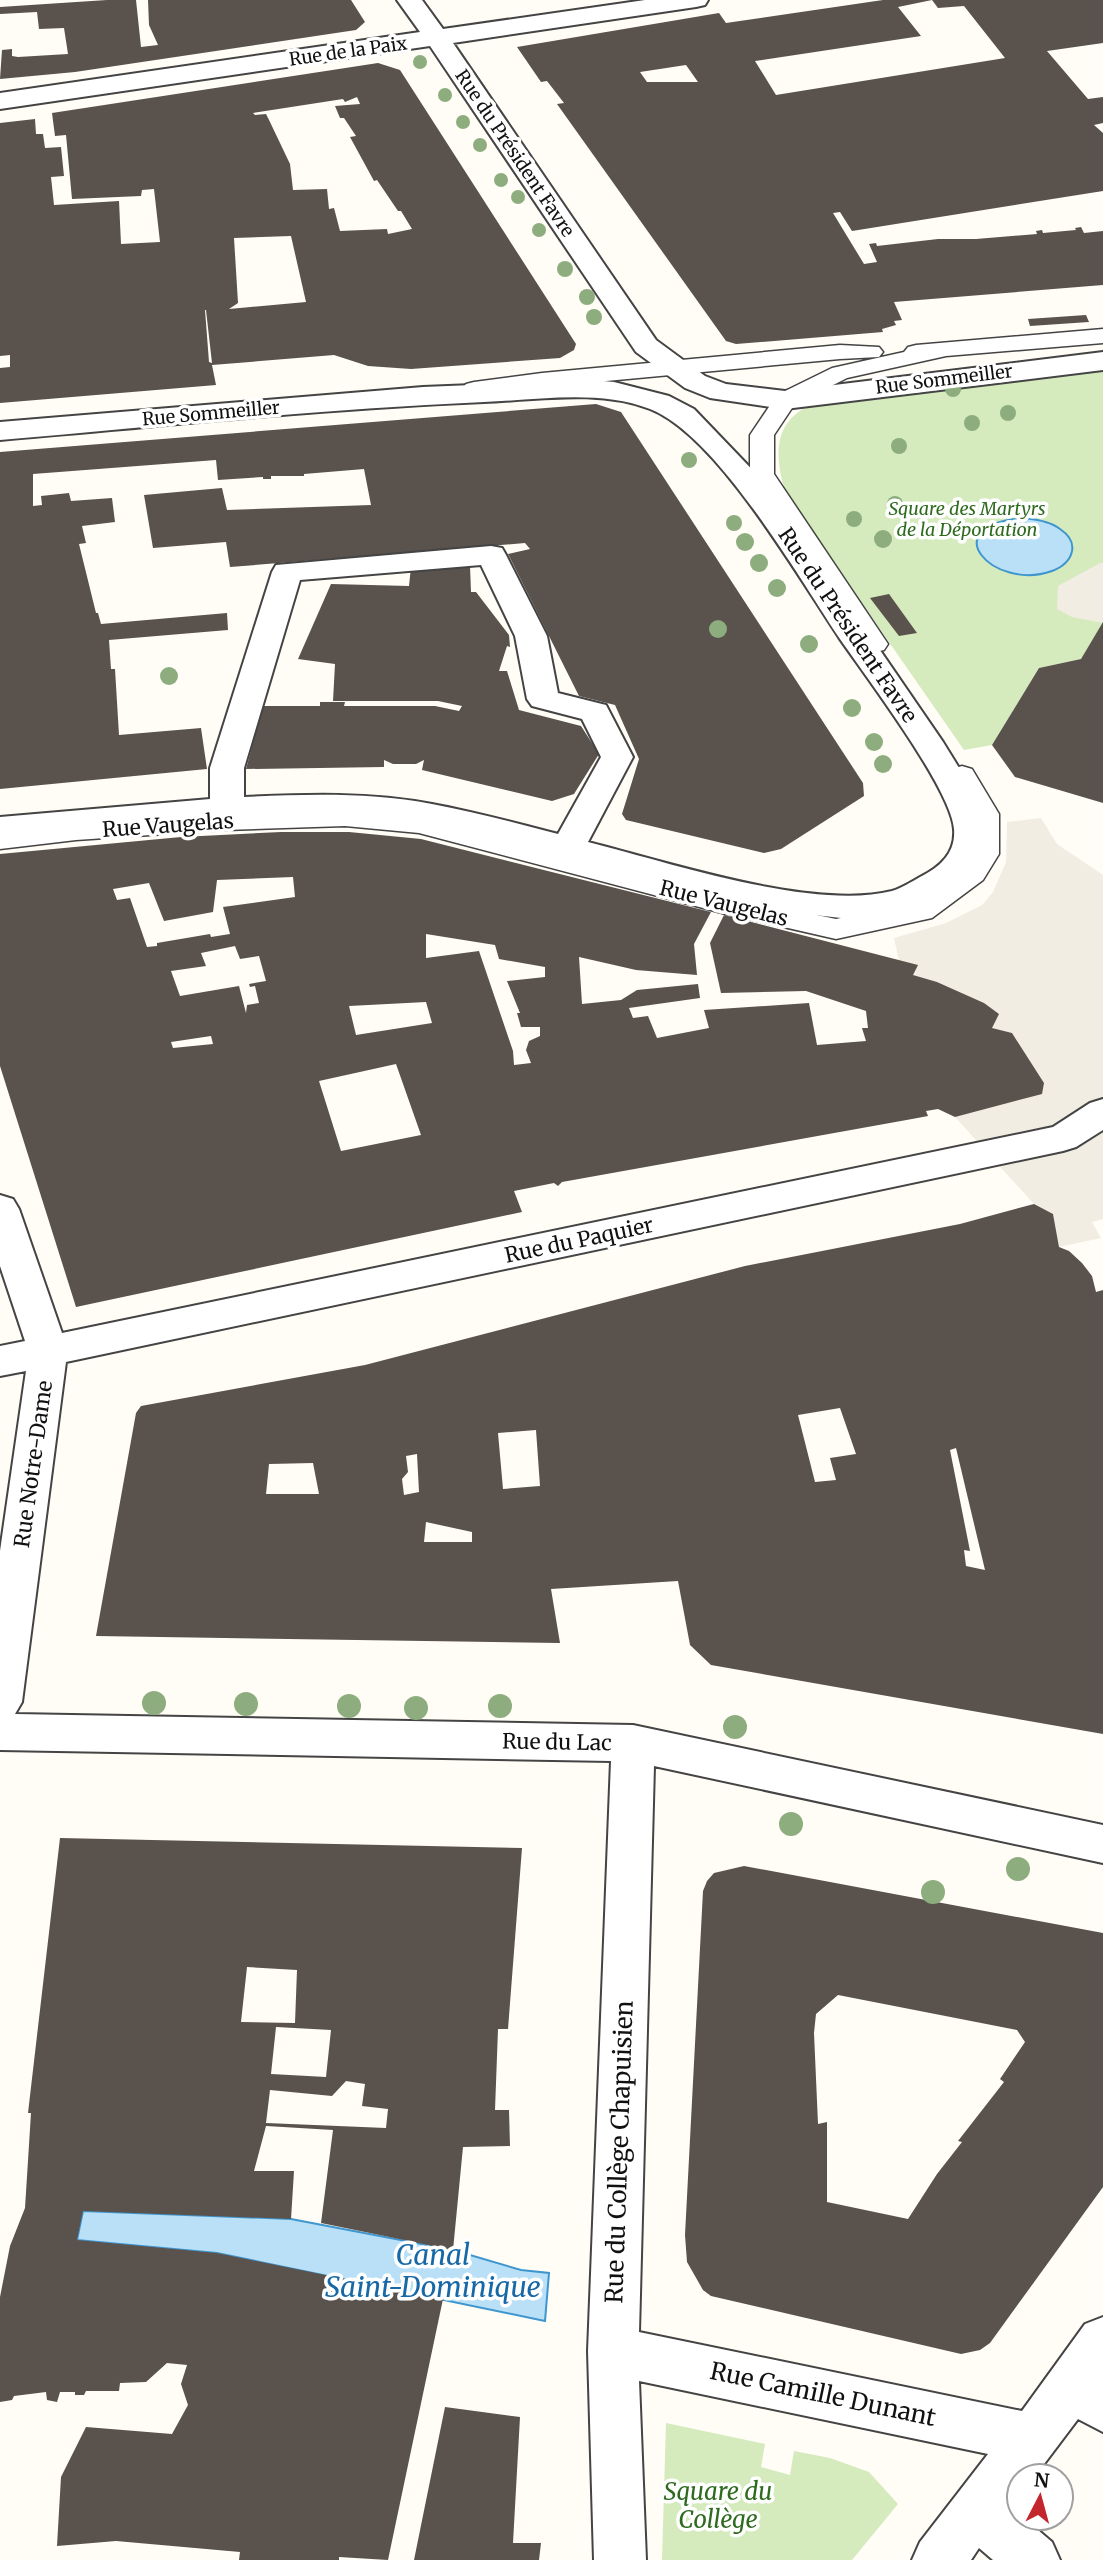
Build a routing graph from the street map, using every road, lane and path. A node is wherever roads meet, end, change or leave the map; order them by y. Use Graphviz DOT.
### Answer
graph roads {
  1 [pos="409,0"];
  2 [pos="695,0"];
  3 [pos="437,38"];
  4 [pos="0,101"];
  5 [pos="1103,336"];
  6 [pos="937,352"];
  7 [pos="641,358"];
  8 [pos="1103,361"];
  9 [pos="675,368"];
  10 [pos="614,391"];
  11 [pos="423,396"];
  12 [pos="785,400"];
  13 [pos="659,402"];
  14 [pos="0,431"];
  15 [pos="227,807"];
  16 [pos="0,828"];
  17 [pos="0,840"];
  18 [pos="568,847"];
  19 [pos="947,878"];
  20 [pos="1103,1112"];
  21 [pos="0,1209"];
  22 [pos="48,1351"];
  23 [pos="0,1361"];
  24 [pos="0,1702"];
  25 [pos="0,1732"];
  26 [pos="633,1744"];
  27 [pos="1103,1844"];
  28 [pos="1103,2341"];
  29 [pos="613,2351"];
  30 [pos="1088,2396"];
  31 [pos="1032,2438"];
  32 [pos="975,2511"];
  33 [pos="620,2560"];
  34 [pos="938,2560"];
  35 [pos="1034,2560"];
  1 -- 3 [label="street, Rue du Président Favre"];
  2 -- 3 [label="street, Rue de la Paix"];
  3 -- 4 [label="street, Rue de la Paix"];
  3 -- 7 [label="street, Rue du Président Favre"];
  5 -- 6 [label="lane, Rue Sommeiller"];
  6 -- 9 [label="lane, Rue Sommeiller"];
  6 -- 12 [label="lane, Rue Sommeiller"];
  7 -- 9 [label="street, Rue du Président Favre"];
  7 -- 10 [label="street"];
  7 -- 11 [label="lane, Rue Sommeiller"];
  8 -- 12 [label="street, Rue Sommeiller"];
  9 -- 12 [label="street, Rue Sommeiller"];
  10 -- 11 [label="street, Rue Sommeiller"];
  10 -- 13 [label="street, Rue Sommeiller"];
  11 -- 14 [label="street, Rue Sommeiller"];
  12 -- 17 [label="lane, Rue Vaugelas"];
  13 -- 19 [label="street, Rue du Président Favre"];
  15 -- 16 [label="street, Rue Vaugelas"];
  15 -- 18 [label="street, Rue Vaugelas"];
  15 -- 18 [label="street"];
  18 -- 19 [label="street, Rue Vaugelas"];
  20 -- 22 [label="street, Rue du Paquier"];
  21 -- 22 [label="street"];
  22 -- 23 [label="street, Rue du Paquier"];
  22 -- 24 [label="street, Rue Notre-Dame"];
  25 -- 26 [label="street, Rue du Lac"];
  26 -- 27 [label="street, Rue du Lac"];
  26 -- 29 [label="street, Rue du Collège Chapuisien"];
  28 -- 30 [label="street"];
  29 -- 31 [label="street, Rue Camille Dunant"];
  29 -- 33 [label="street, Rue du Collège Chapuisien"];
  30 -- 31 [label="street"];
  31 -- 32 [label="street"];
  32 -- 34 [label="street"];
  32 -- 35 [label="street"];
}
